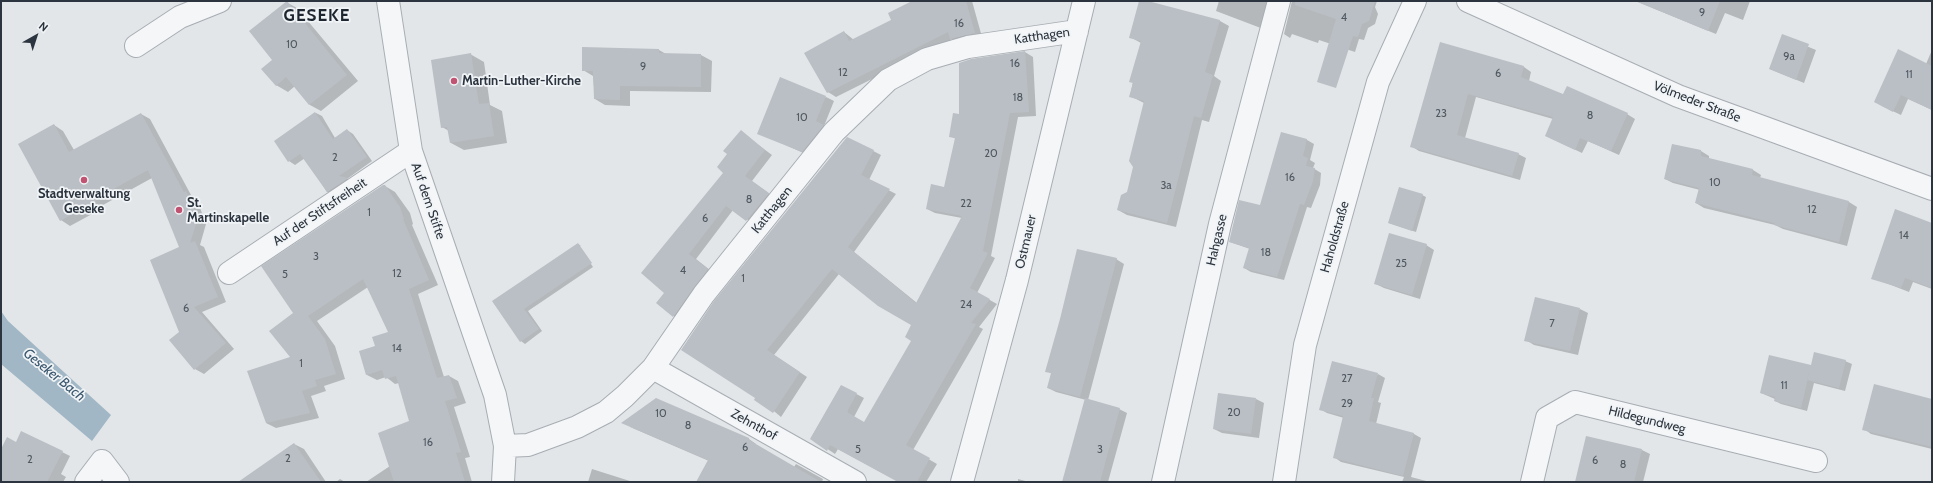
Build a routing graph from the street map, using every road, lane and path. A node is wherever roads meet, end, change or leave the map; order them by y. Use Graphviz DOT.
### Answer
graph roads {
  1 [pos="220,1"];
  2 [pos="388,1"];
  3 [pos="1084,1"];
  4 [pos="1279,1"];
  5 [pos="1415,1"];
  6 [pos="1468,1"];
  7 [pos="1077,31"];
  8 [pos="136,46"];
  9 [pos="411,151"];
  10 [pos="1932,189"];
  11 [pos="229,273"];
  12 [pos="653,368"];
  13 [pos="505,446"];
  14 [pos="1816,461"];
  15 [pos="86,482"];
  16 [pos="118,482"];
  17 [pos="503,482"];
  18 [pos="855,482"];
  19 [pos="962,482"];
  20 [pos="1163,482"];
  21 [pos="1284,482"];
  22 [pos="1532,482"];
  1 -- 8 [label="street"];
  2 -- 9 [label="street, Auf dem Stifte"];
  3 -- 7 [label="street, Ostmauer"];
  4 -- 20 [label="street, Hahgasse"];
  5 -- 21 [label="street, Haholdstraße"];
  6 -- 10 [label="street, Völmeder Straße"];
  7 -- 12 [label="street, Katthagen"];
  7 -- 19 [label="street, Ostmauer"];
  9 -- 11 [label="street, Auf der Stiftsfreiheit"];
  9 -- 13 [label="street, Auf dem Stifte"];
  12 -- 13 [label="street, Katthagen"];
  12 -- 18 [label="street, Zehnthof"];
  13 -- 17 [label="street, Auf dem Stifte"];
  14 -- 22 [label="street, Hildegundweg"];
  15 -- 16 [label="street"];
}
